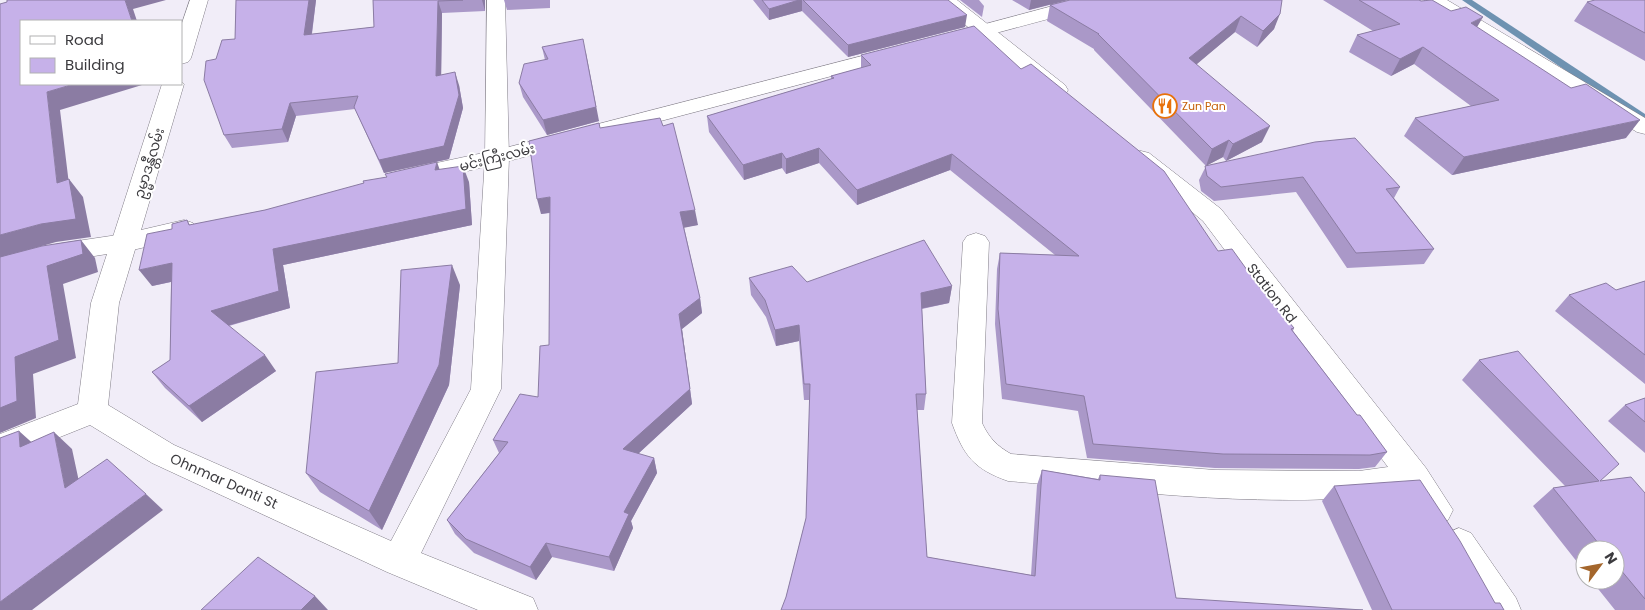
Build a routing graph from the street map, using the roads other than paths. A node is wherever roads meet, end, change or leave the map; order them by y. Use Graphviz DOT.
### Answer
graph roads {
  1 [pos="199,0"];
  2 [pos="496,0"];
  3 [pos="946,0"];
  4 [pos="1097,0"];
  5 [pos="1434,0"];
  6 [pos="983,31"];
  7 [pos="182,55"];
  8 [pos="173,85"];
  9 [pos="1075,104"];
  10 [pos="1645,127"];
  11 [pos="1121,141"];
  12 [pos="497,157"];
  13 [pos="392,181"];
  14 [pos="201,225"];
  15 [pos="976,242"];
  16 [pos="124,243"];
  17 [pos="0,270"];
  18 [pos="92,411"];
  19 [pos="0,448"];
  20 [pos="1415,478"];
  21 [pos="399,561"];
  22 [pos="520,610"];
  23 [pos="1503,610"];
  1 -- 7 [label="street"];
  2 -- 12 [label="street"];
  3 -- 6 [label="street"];
  4 -- 6 [label="street, မင်းကြီးလမ်း"];
  5 -- 10 [label="street"];
  6 -- 9 [label="street"];
  6 -- 12 [label="street, မင်းကြီးလမ်း"];
  8 -- 16 [label="street, ဥမ္မာဒန္တီလမ်း"];
  11 -- 20 [label="street, Station Rd"];
  12 -- 13 [label="street, မင်းကြီးလမ်း"];
  12 -- 21 [label="street"];
  14 -- 16 [label="street"];
  15 -- 20 [label="street"];
  16 -- 17 [label="street"];
  16 -- 18 [label="street"];
  18 -- 19 [label="street"];
  18 -- 21 [label="street, Ohnmar Danti St"];
  20 -- 23 [label="street, Station Rd"];
  21 -- 22 [label="street, Ohnmar Danti St"];
}
